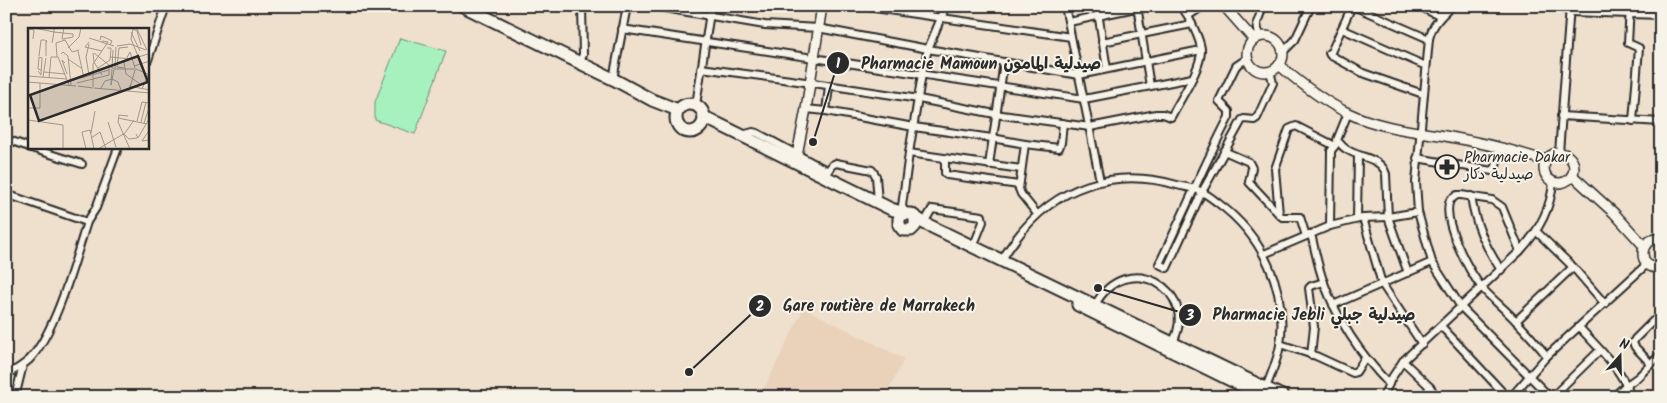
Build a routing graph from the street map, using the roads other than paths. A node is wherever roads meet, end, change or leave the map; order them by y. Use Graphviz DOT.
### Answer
graph roads {
  1 [pos="166,6"];
  2 [pos="463,6"];
  3 [pos="582,6"];
  4 [pos="627,6"];
  5 [pos="652,6"];
  6 [pos="711,6"];
  7 [pos="822,6"];
  8 [pos="861,6"];
  9 [pos="912,6"];
  10 [pos="946,6"];
  11 [pos="1065,6"];
  12 [pos="1097,6"];
  13 [pos="1145,6"];
  14 [pos="1181,6"];
  15 [pos="1203,6"];
  16 [pos="1224,6"];
  17 [pos="1263,6"];
  18 [pos="1311,6"];
  19 [pos="1353,6"];
  20 [pos="1419,6"];
  21 [pos="1441,6"];
  22 [pos="1452,6"];
  23 [pos="1558,6"];
  24 [pos="1630,6"];
  25 [pos="1137,7"];
  26 [pos="1570,9"];
  27 [pos="910,14"];
  28 [pos="1441,14"];
  29 [pos="710,15"];
  30 [pos="1098,15"];
  31 [pos="1630,15"];
  32 [pos="1661,15"];
  33 [pos="1188,16"];
  34 [pos="940,18"];
  35 [pos="1069,22"];
  36 [pos="1192,24"];
  37 [pos="818,28"];
  38 [pos="622,29"];
  39 [pos="1342,30"];
  40 [pos="1141,34"];
  41 [pos="1071,37"];
  42 [pos="1257,38"];
  43 [pos="1429,39"];
  44 [pos="705,41"];
  45 [pos="1102,42"];
  46 [pos="928,49"];
  47 [pos="1201,50"];
  48 [pos="1282,53"];
  49 [pos="149,57"];
  50 [pos="814,57"];
  51 [pos="1248,58"];
  52 [pos="1146,61"];
  53 [pos="579,62"];
  54 [pos="1004,62"];
  55 [pos="1279,65"];
  56 [pos="1426,66"];
  57 [pos="701,68"];
  58 [pos="1107,69"];
  59 [pos="1270,71"];
  60 [pos="922,74"];
  61 [pos="1079,75"];
  62 [pos="1192,78"];
  63 [pos="613,79"];
  64 [pos="810,83"];
  65 [pos="829,86"];
  66 [pos="999,86"];
  67 [pos="1150,86"];
  68 [pos="1423,94"];
  69 [pos="1084,99"];
  70 [pos="918,100"];
  71 [pos="696,105"];
  72 [pos="806,109"];
  73 [pos="826,111"];
  74 [pos="676,113"];
  75 [pos="1348,113"];
  76 [pos="995,114"];
  77 [pos="1561,116"];
  78 [pos="704,121"];
  79 [pos="1633,121"];
  80 [pos="1661,122"];
  81 [pos="1062,123"];
  82 [pos="914,127"];
  83 [pos="1090,127"];
  84 [pos="1420,132"];
  85 [pos="992,138"];
  86 [pos="6,139"];
  87 [pos="1336,143"];
  88 [pos="1025,144"];
  89 [pos="28,146"];
  90 [pos="1499,146"];
  91 [pos="36,149"];
  92 [pos="118,149"];
  93 [pos="1224,151"];
  94 [pos="909,153"];
  95 [pos="1559,153"];
  96 [pos="1358,155"];
  97 [pos="796,158"];
  98 [pos="1417,158"];
  99 [pos="945,159"];
  100 [pos="1546,161"];
  101 [pos="82,164"];
  102 [pos="989,165"];
  103 [pos="1021,170"];
  104 [pos="1572,175"];
  105 [pos="1100,181"];
  106 [pos="1553,182"];
  107 [pos="1019,185"];
  108 [pos="1192,189"];
  109 [pos="1202,192"];
  110 [pos="6,194"];
  111 [pos="1471,196"];
  112 [pos="878,203"];
  113 [pos="1418,212"];
  114 [pos="1037,214"];
  115 [pos="1279,214"];
  116 [pos="1388,217"];
  117 [pos="912,219"];
  118 [pos="1360,219"];
  119 [pos="87,222"];
  120 [pos="1330,226"];
  121 [pos="1537,232"];
  122 [pos="1308,235"];
  123 [pos="1661,239"];
  124 [pos="1644,246"];
  125 [pos="973,247"];
  126 [pos="1520,251"];
  127 [pos="1264,254"];
  128 [pos="1002,261"];
  129 [pos="1432,262"];
  130 [pos="1647,264"];
  131 [pos="1573,267"];
  132 [pos="1661,268"];
  133 [pos="1500,270"];
  134 [pos="1408,272"];
  135 [pos="1324,282"];
  136 [pos="1382,284"];
  137 [pos="1482,288"];
  138 [pos="1605,304"];
  139 [pos="1096,305"];
  140 [pos="1333,305"];
  141 [pos="1461,307"];
  142 [pos="1516,321"];
  143 [pos="1661,322"];
  144 [pos="1441,326"];
  145 [pos="1579,327"];
  146 [pos="1173,342"];
  147 [pos="1280,344"];
  148 [pos="1422,344"];
  149 [pos="1600,350"];
  150 [pos="1661,354"];
  151 [pos="1311,355"];
  152 [pos="1547,356"];
  153 [pos="1366,358"];
  154 [pos="1403,361"];
  155 [pos="1651,364"];
  156 [pos="23,365"];
  157 [pos="6,374"];
  158 [pos="1529,375"];
  159 [pos="1389,384"];
  160 [pos="1627,385"];
  161 [pos="1430,387"];
  162 [pos="1265,392"];
  163 [pos="15,397"];
  164 [pos="1284,397"];
  165 [pos="1383,397"];
  166 [pos="1424,397"];
  167 [pos="1437,397"];
  168 [pos="1507,397"];
  169 [pos="1511,397"];
  170 [pos="1551,397"];
  171 [pos="1614,397"];
  172 [pos="1631,397"];
  1 -- 49 [label="street"];
  2 -- 53 [label="highway"];
  3 -- 53 [label="street"];
  4 -- 38 [label="street"];
  5 -- 29 [label="street"];
  6 -- 29 [label="street"];
  7 -- 37 [label="street"];
  8 -- 27 [label="street"];
  9 -- 27 [label="street"];
  10 -- 34 [label="street"];
  11 -- 35 [label="street"];
  12 -- 30 [label="street"];
  13 -- 25 [label="street"];
  14 -- 33 [label="street"];
  15 -- 33 [label="street"];
  16 -- 42 [label="street"];
  17 -- 42 [label="street"];
  18 -- 48 [label="street"];
  19 -- 39 [label="street"];
  19 -- 43 [label="street"];
  20 -- 28 [label="street"];
  21 -- 28 [label="street"];
  22 -- 28 [label="street"];
  23 -- 26 [label="street"];
  24 -- 31 [label="street"];
  25 -- 30 [label="street"];
  25 -- 40 [label="street"];
  26 -- 31 [label="street"];
  26 -- 77 [label="street"];
  27 -- 34 [label="street"];
  28 -- 43 [label="street"];
  29 -- 37 [label="street"];
  29 -- 44 [label="street"];
  30 -- 35 [label="street"];
  30 -- 45 [label="street"];
  31 -- 32 [label="street"];
  31 -- 79 [label="street"];
  33 -- 36 [label="street"];
  34 -- 41 [label="street"];
  34 -- 46 [label="street"];
  35 -- 41 [label="street"];
  36 -- 40 [label="street"];
  36 -- 47 [label="street"];
  37 -- 46 [label="street"];
  37 -- 50 [label="street"];
  38 -- 44 [label="street"];
  38 -- 63 [label="street"];
  39 -- 56 [label="street"];
  39 -- 68 [label="street"];
  40 -- 45 [label="street"];
  40 -- 52 [label="street"];
  41 -- 61 [label="street"];
  42 -- 48 [label="street"];
  42 -- 51 [label="street"];
  43 -- 56 [label="street"];
  44 -- 50 [label="street"];
  44 -- 57 [label="street"];
  45 -- 58 [label="street"];
  46 -- 54 [label="street"];
  46 -- 60 [label="street"];
  47 -- 52 [label="street"];
  47 -- 62 [label="street"];
  48 -- 55 [label="street"];
  50 -- 60 [label="street"];
  50 -- 64 [label="street"];
  51 -- 59 [label="street"];
  51 -- 108 [label="street"];
  52 -- 58 [label="street"];
  52 -- 67 [label="street"];
  53 -- 63 [label="highway"];
  54 -- 61 [label="street"];
  54 -- 66 [label="street"];
  55 -- 59 [label="street"];
  55 -- 75 [label="street"];
  56 -- 68 [label="street"];
  57 -- 64 [label="street"];
  57 -- 71 [label="street"];
  58 -- 61 [label="street"];
  59 -- 93 [label="street"];
  60 -- 66 [label="street"];
  60 -- 70 [label="street"];
  61 -- 69 [label="street"];
  62 -- 67 [label="street"];
  62 -- 83 [label="street"];
  63 -- 74 [label="highway"];
  64 -- 65 [label="street"];
  64 -- 72 [label="street"];
  65 -- 70 [label="street"];
  65 -- 73 [label="street"];
  66 -- 69 [label="street"];
  66 -- 76 [label="street"];
  67 -- 69 [label="street"];
  68 -- 84 [label="street"];
  69 -- 83 [label="street"];
  70 -- 76 [label="street"];
  70 -- 82 [label="street"];
  71 -- 74 [label="highway"];
  71 -- 78 [label="highway"];
  72 -- 73 [label="street"];
  72 -- 97 [label="street"];
  73 -- 82 [label="street"];
  74 -- 78 [label="highway"];
  75 -- 84 [label="street"];
  75 -- 87 [label="street"];
  76 -- 81 [label="street"];
  76 -- 85 [label="street"];
  77 -- 79 [label="street"];
  77 -- 95 [label="street"];
  78 -- 97 [label="highway"];
  78 -- 117 [label="highway"];
  79 -- 80 [label="street"];
  81 -- 83 [label="street"];
  81 -- 88 [label="street"];
  82 -- 85 [label="street"];
  82 -- 94 [label="street"];
  83 -- 105 [label="street"];
  84 -- 90 [label="street"];
  84 -- 98 [label="street"];
  85 -- 88 [label="street"];
  85 -- 102 [label="street"];
  86 -- 89 [label="street"];
  87 -- 96 [label="street"];
  87 -- 115 [label="street"];
  87 -- 120 [label="street"];
  88 -- 103 [label="street"];
  90 -- 98 [label="street"];
  90 -- 100 [label="street"];
  91 -- 101 [label="street"];
  92 -- 119 [label="street"];
  93 -- 109 [label="street"];
  93 -- 115 [label="street"];
  94 -- 99 [label="street"];
  94 -- 117 [label="street"];
  95 -- 100 [label="street"];
  95 -- 104 [label="street"];
  96 -- 116 [label="street"];
  96 -- 118 [label="street"];
  97 -- 112 [label="highway"];
  97 -- 112 [label="street"];
  98 -- 113 [label="street"];
  99 -- 102 [label="street"];
  99 -- 107 [label="street"];
  100 -- 106 [label="street"];
  102 -- 103 [label="street"];
  103 -- 107 [label="street"];
  104 -- 106 [label="street"];
  104 -- 124 [label="street"];
  105 -- 108 [label="street"];
  105 -- 114 [label="street"];
  106 -- 121 [label="street"];
  107 -- 114 [label="street"];
  108 -- 109 [label="street"];
  108 -- 109 [label="street"];
  109 -- 127 [label="street"];
  110 -- 119 [label="street"];
  111 -- 126 [label="street"];
  111 -- 133 [label="street"];
  111 -- 137 [label="street"];
  112 -- 117 [label="highway"];
  113 -- 116 [label="street"];
  113 -- 129 [label="street"];
  114 -- 128 [label="street"];
  115 -- 122 [label="street"];
  116 -- 118 [label="street"];
  116 -- 134 [label="street"];
  117 -- 125 [label="highway"];
  117 -- 125 [label="street"];
  117 -- 162 [label="highway"];
  118 -- 120 [label="street"];
  118 -- 136 [label="street"];
  119 -- 156 [label="street"];
  120 -- 122 [label="street"];
  121 -- 126 [label="street"];
  121 -- 131 [label="street"];
  122 -- 127 [label="street"];
  122 -- 135 [label="street"];
  123 -- 124 [label="street"];
  124 -- 130 [label="street"];
  125 -- 128 [label="highway"];
  126 -- 133 [label="street"];
  127 -- 147 [label="street"];
  128 -- 139 [label="highway"];
  129 -- 134 [label="street"];
  129 -- 141 [label="street"];
  130 -- 132 [label="street"];
  130 -- 138 [label="street"];
  131 -- 138 [label="street"];
  131 -- 142 [label="street"];
  133 -- 137 [label="street"];
  134 -- 136 [label="street"];
  135 -- 140 [label="street"];
  135 -- 151 [label="street"];
  136 -- 140 [label="street"];
  136 -- 148 [label="street"];
  137 -- 141 [label="street"];
  137 -- 142 [label="street"];
  138 -- 145 [label="street"];
  139 -- 146 [label="highway"];
  139 -- 146 [label="street"];
  140 -- 153 [label="street"];
  141 -- 144 [label="street"];
  141 -- 158 [label="street"];
  142 -- 152 [label="street"];
  143 -- 155 [label="street"];
  144 -- 148 [label="street"];
  144 -- 168 [label="street"];
  145 -- 149 [label="street"];
  145 -- 152 [label="street"];
  146 -- 162 [label="highway"];
  147 -- 151 [label="street"];
  147 -- 162 [label="street"];
  148 -- 154 [label="street"];
  149 -- 160 [label="street"];
  149 -- 170 [label="street"];
  150 -- 155 [label="street"];
  151 -- 153 [label="street"];
  152 -- 158 [label="street"];
  153 -- 159 [label="street"];
  154 -- 159 [label="street"];
  154 -- 161 [label="street"];
  155 -- 160 [label="street"];
  156 -- 157 [label="street"];
  156 -- 163 [label="street"];
  158 -- 169 [label="street"];
  158 -- 170 [label="street"];
  159 -- 165 [label="street"];
  160 -- 171 [label="street"];
  160 -- 172 [label="street"];
  161 -- 166 [label="street"];
  161 -- 167 [label="street"];
  162 -- 164 [label="highway"];
}
